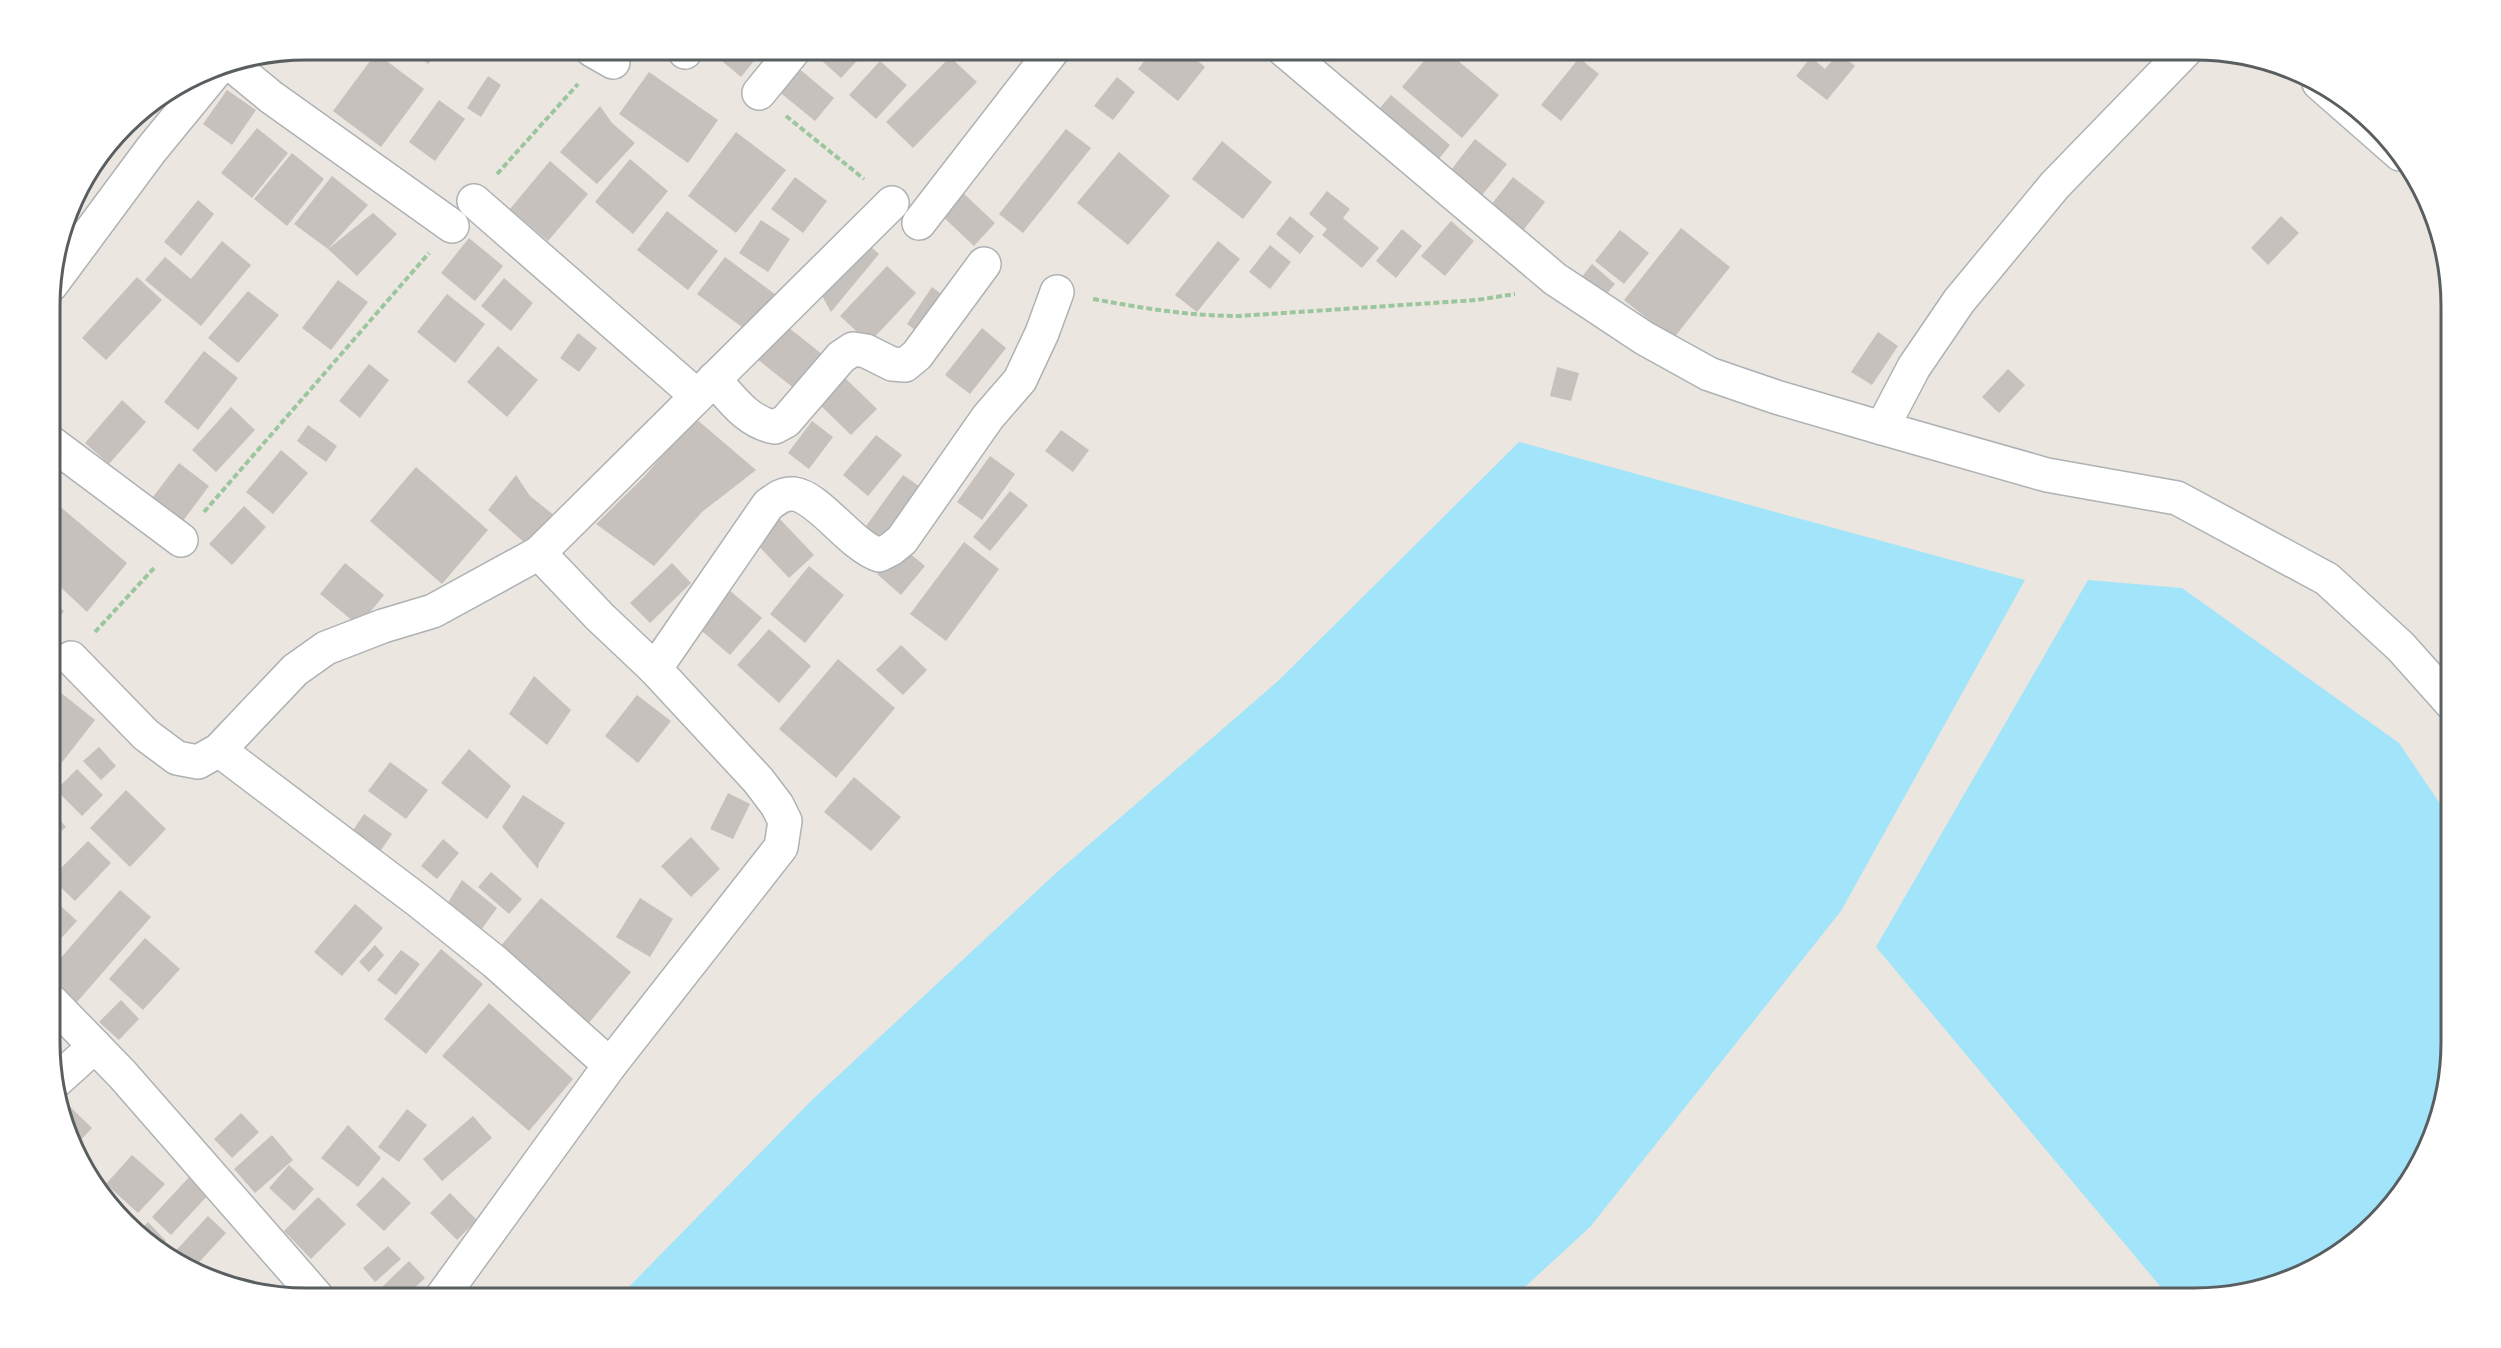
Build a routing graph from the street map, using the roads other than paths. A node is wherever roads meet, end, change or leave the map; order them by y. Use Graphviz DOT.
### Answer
graph roads {
  1 [pos="786,60"];
  2 [pos="1045,60"];
  3 [pos="1296,60"];
  4 [pos="2176,60"];
  5 [pos="238,69"];
  6 [pos="208,81"];
  7 [pos="759,93"];
  8 [pos="474,201"];
  9 [pos="892,203"];
  10 [pos="919,223"];
  11 [pos="452,226"];
  12 [pos="984,264"];
  13 [pos="63,269"];
  14 [pos="1057,292"];
  15 [pos="706,387"];
  16 [pos="1882,428"];
  17 [pos="60,449"];
  18 [pos="181,540"];
  19 [pos="539,553"];
  20 [pos="71,658"];
  21 [pos="655,669"];
  22 [pos="2441,692"];
  23 [pos="219,750"];
  24 [pos="60,1010"];
  25 [pos="95,1046"];
  26 [pos="609,1065"];
  27 [pos="62,1076"];
  28 [pos="308,1288"];
  29 [pos="448,1288"];
  1 -- 7 [label="street"];
  2 -- 10 [label="street"];
  3 -- 16 [label="street"];
  4 -- 16 [label="street"];
  5 -- 11 [label="street"];
  6 -- 13 [label="street"];
  8 -- 15 [label="street"];
  9 -- 15 [label="street"];
  12 -- 15 [label="street"];
  14 -- 21 [label="street"];
  15 -- 19 [label="street"];
  16 -- 22 [label="street"];
  17 -- 18 [label="street"];
  19 -- 21 [label="street"];
  19 -- 23 [label="street"];
  20 -- 23 [label="street"];
  21 -- 26 [label="street"];
  23 -- 26 [label="street"];
  24 -- 25 [label="street"];
  25 -- 27 [label="street"];
  25 -- 28 [label="street"];
  26 -- 29 [label="street"];
}
